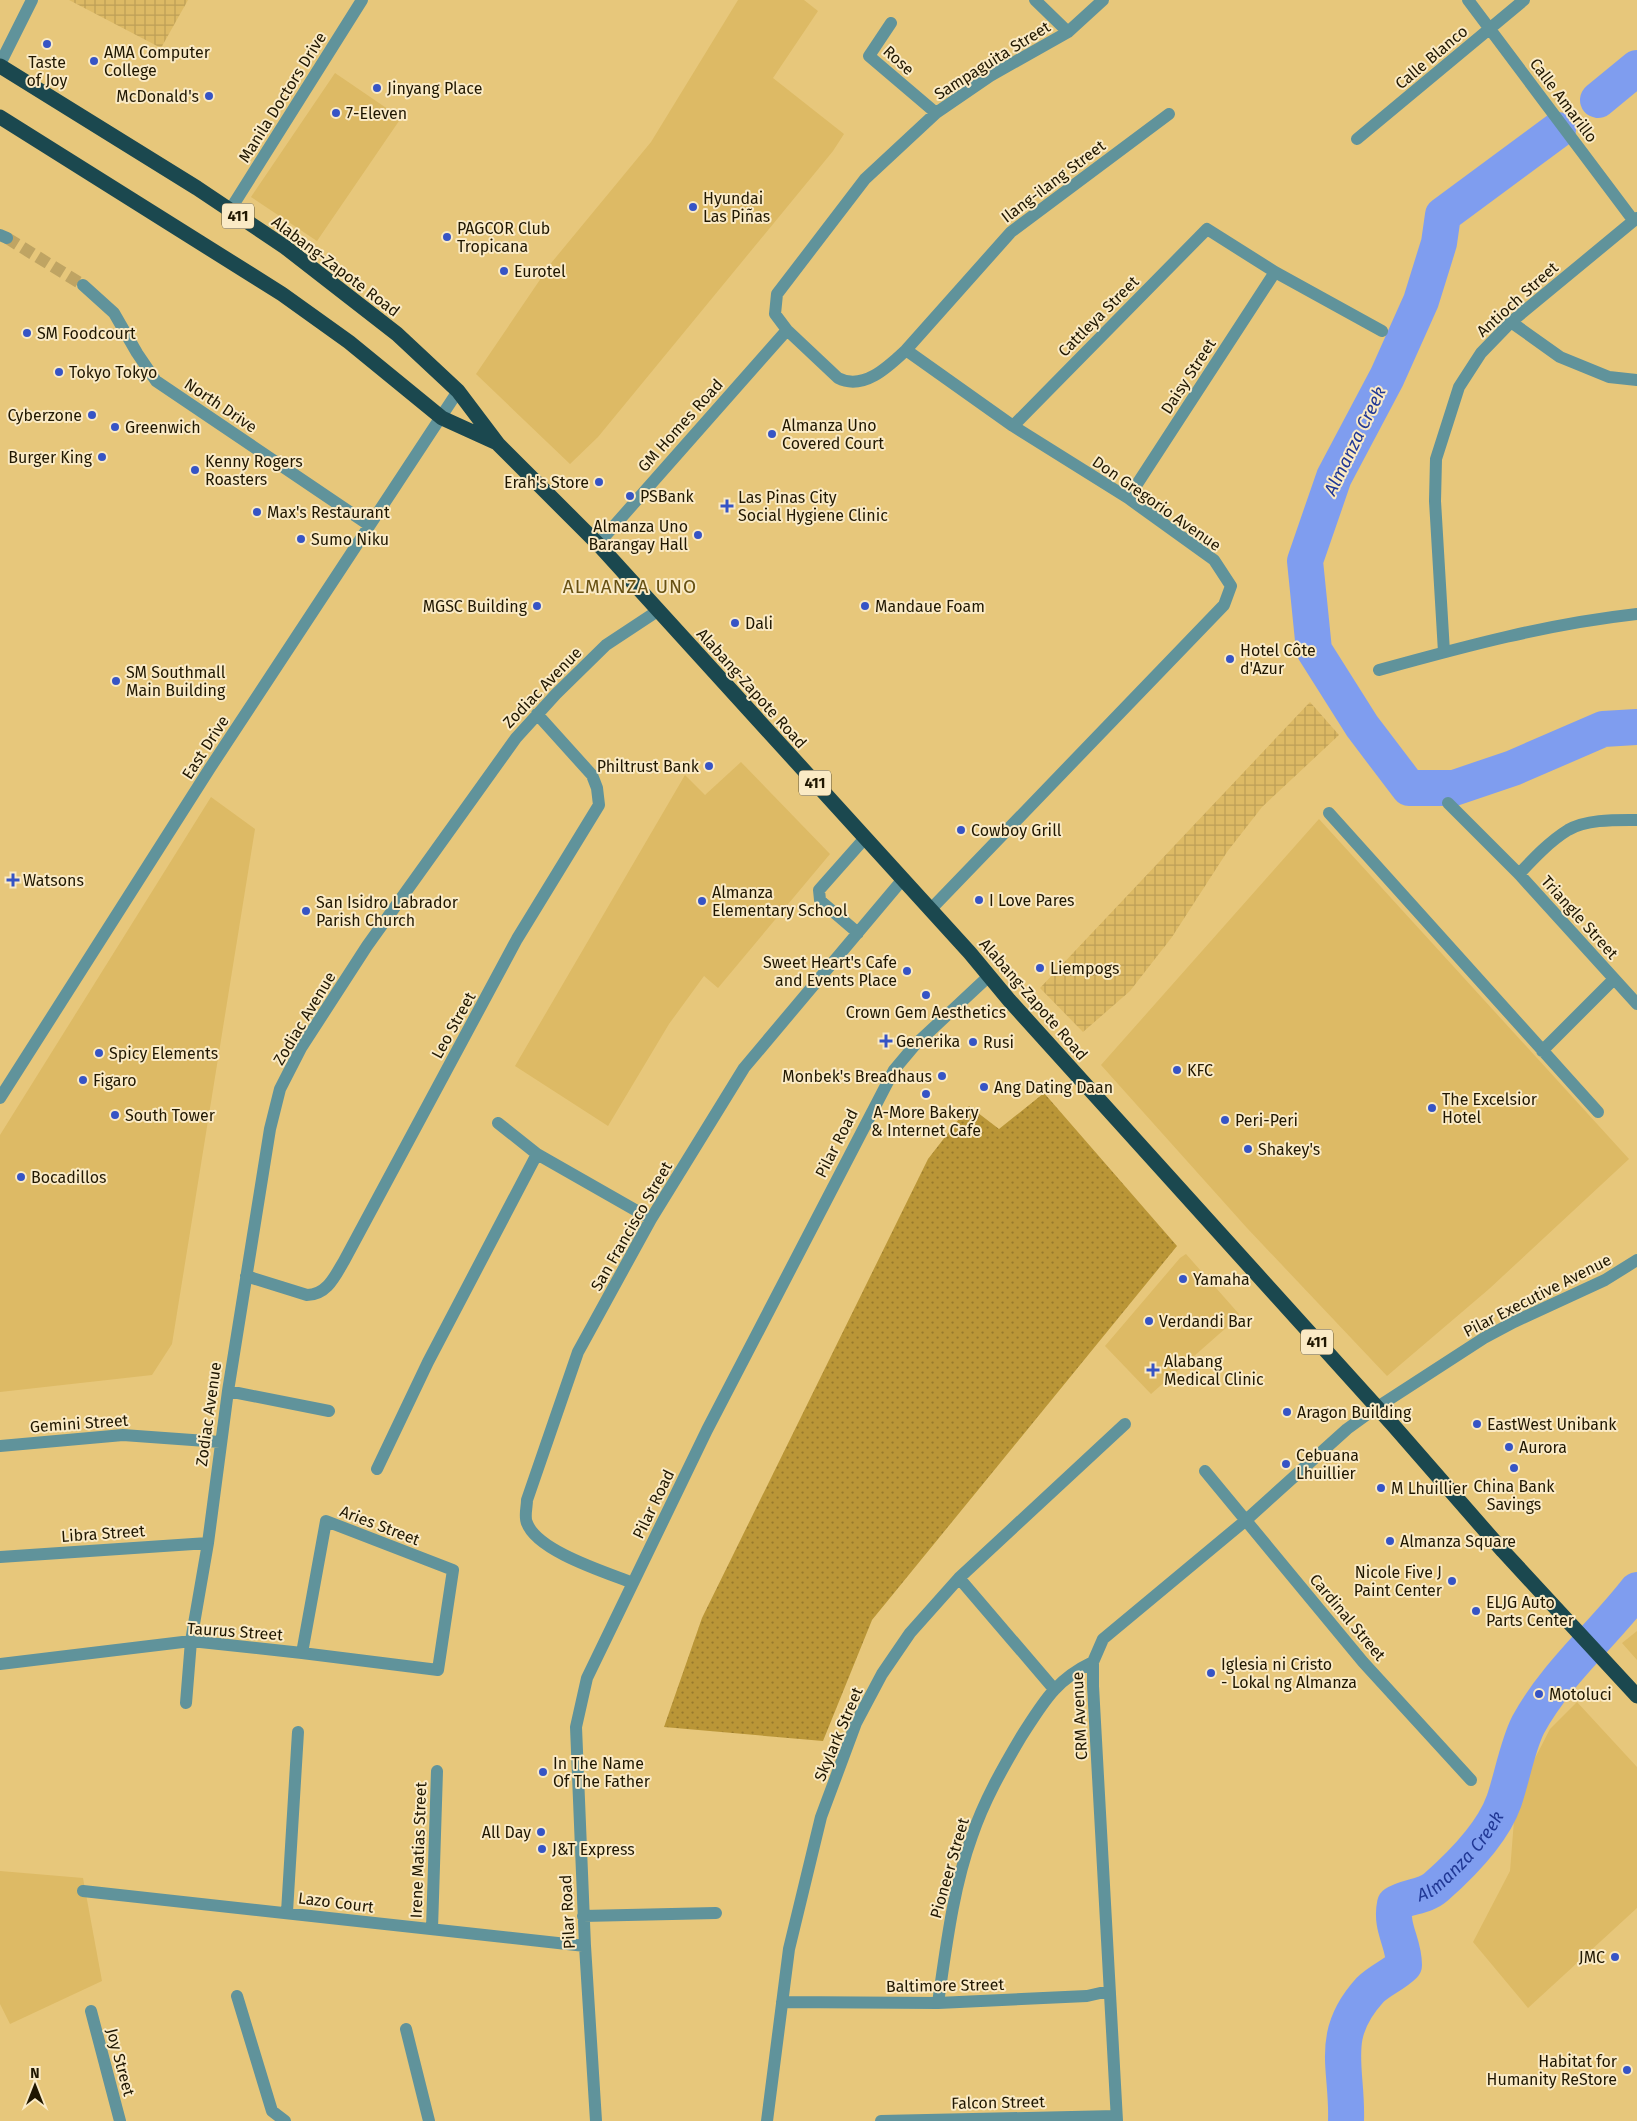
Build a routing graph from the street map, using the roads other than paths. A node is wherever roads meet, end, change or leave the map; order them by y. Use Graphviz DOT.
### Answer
graph roads {
  1 [pos="32,0"];
  2 [pos="362,0"];
  3 [pos="1035,0"];
  4 [pos="1103,0"];
  5 [pos="1468,0"];
  6 [pos="1524,0"];
  7 [pos="891,23"];
  8 [pos="1491,29"];
  9 [pos="1068,32"];
  10 [pos="0,65"];
  11 [pos="936,113"];
  12 [pos="1169,114"];
  13 [pos="0,116"];
  14 [pos="1357,138"];
  15 [pos="230,210"];
  16 [pos="1635,219"];
  17 [pos="1275,272"];
  18 [pos="83,285"];
  19 [pos="1511,322"];
  20 [pos="787,330"];
  21 [pos="1382,331"];
  22 [pos="906,350"];
  23 [pos="1637,380"];
  24 [pos="458,391"];
  25 [pos="442,418"];
  26 [pos="1013,426"];
  27 [pos="498,444"];
  28 [pos="1128,498"];
  29 [pos="369,525"];
  30 [pos="598,544"];
  31 [pos="659,610"];
  32 [pos="1637,614"];
  33 [pos="1444,652"];
  34 [pos="1379,670"];
  35 [pos="537,714"];
  36 [pos="1448,803"];
  37 [pos="1329,813"];
  38 [pos="1637,820"];
  39 [pos="865,838"];
  40 [pos="1519,874"];
  41 [pos="903,879"];
  42 [pos="930,910"];
  43 [pos="858,933"];
  44 [pos="989,976"];
  45 [pos="1614,979"];
  46 [pos="1637,1004"];
  47 [pos="1542,1051"];
  48 [pos="0,1098"];
  49 [pos="1598,1112"];
  50 [pos="498,1123"];
  51 [pos="537,1154"];
  52 [pos="651,1219"];
  53 [pos="1637,1260"];
  54 [pos="246,1276"];
  55 [pos="228,1391"];
  56 [pos="1376,1408"];
  57 [pos="329,1411"];
  58 [pos="1125,1424"];
  59 [pos="220,1442"];
  60 [pos="0,1446"];
  61 [pos="377,1469"];
  62 [pos="1204,1472"];
  63 [pos="1245,1521"];
  64 [pos="208,1543"];
  65 [pos="0,1557"];
  66 [pos="959,1578"];
  67 [pos="633,1583"];
  68 [pos="191,1642"];
  69 [pos="302,1652"];
  70 [pos="1092,1662"];
  71 [pos="0,1664"];
  72 [pos="438,1670"];
  73 [pos="1054,1689"];
  74 [pos="1637,1696"];
  75 [pos="186,1703"];
  76 [pos="298,1732"];
  77 [pos="437,1771"];
  78 [pos="1471,1780"];
  79 [pos="83,1891"];
  80 [pos="287,1912"];
  81 [pos="716,1913"];
  82 [pos="584,1916"];
  83 [pos="432,1929"];
  84 [pos="585,1946"];
  85 [pos="1109,1991"];
  86 [pos="237,1996"];
  87 [pos="782,2002"];
  88 [pos="938,2003"];
  89 [pos="91,2011"];
  90 [pos="406,2030"];
  91 [pos="1117,2119"];
  92 [pos="120,2121"];
  93 [pos="285,2121"];
  94 [pos="428,2121"];
  95 [pos="596,2121"];
  96 [pos="768,2121"];
  97 [pos="881,2121"];
  1 -- 10 [label="street"];
  2 -- 15 [label="street, Manila Doctors Drive"];
  3 -- 9 [label="street"];
  4 -- 9 [label="street, Sampaguita Street"];
  5 -- 8 [label="street, Calle Amarillo"];
  6 -- 8 [label="street, Calle Blanco"];
  7 -- 11 [label="street, Rose"];
  8 -- 14 [label="street, Calle Blanco"];
  8 -- 16 [label="street, Calle Amarillo"];
  9 -- 11 [label="street, Sampaguita Street"];
  10 -- 15 [label="highway, Alabang-Zapote Road / 411"];
  11 -- 20 [label="street, Sampaguita Street"];
  12 -- 22 [label="street, Ilang-ilang Street"];
  13 -- 25 [label="highway, Alabang-Zapote Road / 411"];
  15 -- 24 [label="highway, Alabang-Zapote Road / 411"];
  16 -- 19 [label="street, Antioch Street"];
  17 -- 21 [label="street"];
  17 -- 26 [label="street, Cattleya Street"];
  17 -- 28 [label="street, Daisy Street"];
  18 -- 29 [label="street, North Drive"];
  19 -- 23 [label="street"];
  19 -- 33 [label="street, Antioch Street"];
  20 -- 22 [label="street"];
  20 -- 30 [label="street, GM Homes Road"];
  22 -- 26 [label="street, Don Gregorio Avenue"];
  24 -- 25 [label="street, East Drive"];
  24 -- 27 [label="highway, Alabang-Zapote Road / 411"];
  25 -- 27 [label="highway, Alabang-Zapote Road / 411"];
  25 -- 29 [label="street, East Drive"];
  26 -- 28 [label="street, Don Gregorio Avenue"];
  27 -- 30 [label="highway, Alabang-Zapote Road / 411"];
  28 -- 42 [label="street, Don Gregorio Avenue"];
  29 -- 48 [label="street, East Drive"];
  30 -- 31 [label="highway, Alabang-Zapote Road / 411"];
  31 -- 35 [label="street, Zodiac Avenue"];
  31 -- 39 [label="highway, Alabang-Zapote Road / 411"];
  32 -- 33 [label="street"];
  33 -- 34 [label="street"];
  35 -- 54 [label="street, Zodiac Avenue"];
  35 -- 54 [label="street, Leo Street"];
  36 -- 40 [label="street, Triangle Street"];
  37 -- 47 [label="street"];
  38 -- 40 [label="street, Triangle Street"];
  39 -- 41 [label="highway, Alabang-Zapote Road / 411"];
  39 -- 43 [label="street"];
  40 -- 45 [label="street, Triangle Street"];
  41 -- 42 [label="highway, Alabang-Zapote Road / 411"];
  41 -- 43 [label="street, San Francisco Street"];
  42 -- 44 [label="highway, Alabang-Zapote Road / 411"];
  43 -- 52 [label="street, San Francisco Street"];
  44 -- 56 [label="highway, Alabang-Zapote Road / 411"];
  44 -- 67 [label="street, Pilar Road"];
  45 -- 46 [label="street, Triangle Street"];
  45 -- 47 [label="street"];
  47 -- 49 [label="street"];
  50 -- 51 [label="street"];
  51 -- 52 [label="street"];
  51 -- 61 [label="street"];
  52 -- 67 [label="street, San Francisco Street"];
  53 -- 56 [label="street, Pilar Executive Avenue"];
  54 -- 55 [label="street, Zodiac Avenue"];
  55 -- 57 [label="street"];
  55 -- 59 [label="street, Zodiac Avenue"];
  56 -- 63 [label="street, CRM Avenue"];
  56 -- 74 [label="highway, Alabang-Zapote Road / 411"];
  58 -- 66 [label="street, Skylark Street"];
  59 -- 60 [label="street, Gemini Street"];
  59 -- 64 [label="street, Zodiac Avenue"];
  62 -- 63 [label="street, Cardinal Street"];
  63 -- 70 [label="street, CRM Avenue"];
  63 -- 78 [label="street, Cardinal Street"];
  64 -- 65 [label="street, Libra Street"];
  64 -- 68 [label="street, Zodiac Avenue"];
  66 -- 73 [label="street"];
  66 -- 87 [label="street, Skylark Street"];
  67 -- 82 [label="street, Pilar Road"];
  68 -- 69 [label="street, Taurus Street"];
  68 -- 71 [label="street, Taurus Street"];
  68 -- 75 [label="street, Zodiac Avenue"];
  69 -- 72 [label="street, Taurus Street"];
  69 -- 72 [label="street, Aries Street"];
  70 -- 73 [label="street, Pioneer Street"];
  70 -- 85 [label="street, CRM Avenue"];
  73 -- 88 [label="street, Pioneer Street"];
  76 -- 80 [label="street"];
  77 -- 83 [label="street, Irene Matias Street"];
  79 -- 80 [label="street, Lazo Court"];
  80 -- 83 [label="street, Lazo Court"];
  81 -- 82 [label="street"];
  82 -- 84 [label="street, Pilar Road"];
  83 -- 84 [label="street, Lazo Court"];
  84 -- 95 [label="street, Pilar Road"];
  85 -- 88 [label="street, Baltimore Street"];
  85 -- 91 [label="street, CRM Avenue"];
  86 -- 93 [label="street"];
  87 -- 88 [label="street, Baltimore Street"];
  87 -- 96 [label="street, Skylark Street"];
  89 -- 92 [label="street, Joy Street"];
  90 -- 94 [label="street"];
  91 -- 97 [label="street, Falcon Street"];
}
